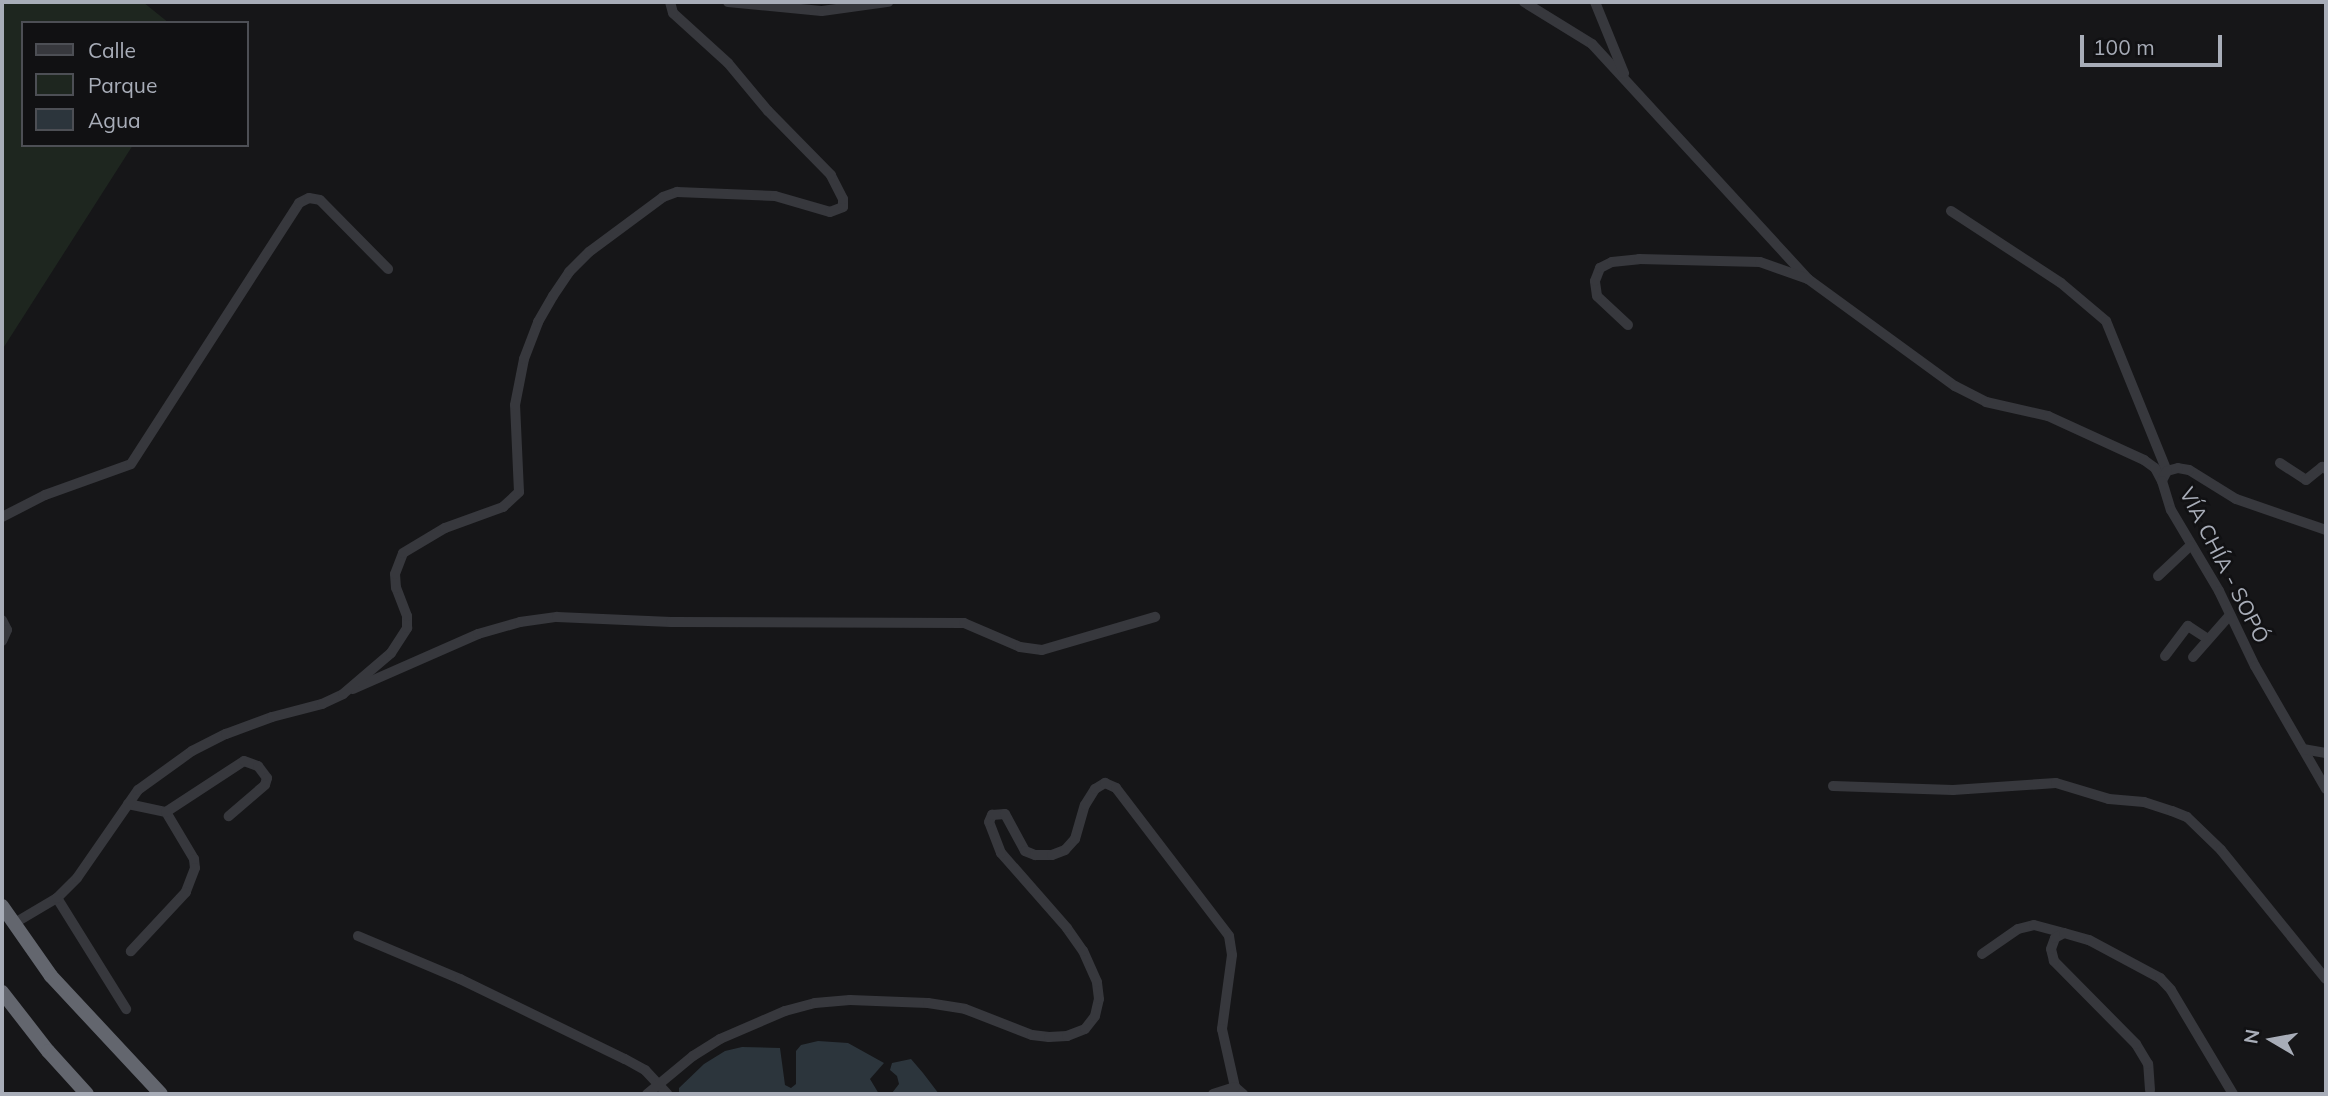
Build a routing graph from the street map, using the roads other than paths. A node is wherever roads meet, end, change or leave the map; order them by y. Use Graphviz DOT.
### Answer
graph roads {
  1 [pos="670,2"];
  2 [pos="728,2"];
  3 [pos="888,2"];
  4 [pos="1524,2"];
  5 [pos="1595,2"];
  6 [pos="1627,80"];
  7 [pos="1951,211"];
  8 [pos="388,269"];
  9 [pos="1808,279"];
  10 [pos="1628,325"];
  11 [pos="2280,463"];
  12 [pos="2326,468"];
  13 [pos="2164,476"];
  14 [pos="2,517"];
  15 [pos="2326,530"];
  16 [pos="2190,546"];
  17 [pos="2158,576"];
  18 [pos="2229,616"];
  19 [pos="1155,617"];
  20 [pos="2,620"];
  21 [pos="2208,639"];
  22 [pos="2,641"];
  23 [pos="2165,656"];
  24 [pos="2193,657"];
  25 [pos="343,694"];
  26 [pos="2303,749"];
  27 [pos="2326,753"];
  28 [pos="1833,786"];
  29 [pos="2326,789"];
  30 [pos="128,804"];
  31 [pos="166,812"];
  32 [pos="229,816"];
  33 [pos="57,898"];
  34 [pos="2,906"];
  35 [pos="13,924"];
  36 [pos="2064,933"];
  37 [pos="358,936"];
  38 [pos="131,951"];
  39 [pos="1982,954"];
  40 [pos="2326,979"];
  41 [pos="2,992"];
  42 [pos="127,1009"];
  43 [pos="661,1084"];
  44 [pos="2150,1090"];
  45 [pos="1239,1091"];
  46 [pos="87,1094"];
  47 [pos="161,1094"];
  48 [pos="647,1094"];
  49 [pos="667,1094"];
  50 [pos="1213,1094"];
  51 [pos="2233,1094"];
  1 -- 25 [label="street"];
  2 -- 3 [label="street"];
  4 -- 6 [label="street"];
  5 -- 6 [label="street"];
  6 -- 9 [label="street"];
  7 -- 13 [label="street"];
  8 -- 14 [label="street"];
  9 -- 10 [label="street"];
  9 -- 13 [label="street"];
  11 -- 12 [label="street"];
  13 -- 15 [label="street, VÍA CHÍA - SOPÓ"];
  13 -- 16 [label="street, VÍA CHÍA - SOPÓ"];
  16 -- 17 [label="street"];
  16 -- 18 [label="street, VÍA CHÍA - SOPÓ"];
  18 -- 21 [label="street"];
  18 -- 26 [label="street, VÍA CHÍA - SOPÓ"];
  19 -- 25 [label="street"];
  20 -- 22 [label="street"];
  21 -- 23 [label="street"];
  21 -- 24 [label="street"];
  25 -- 30 [label="street"];
  26 -- 27 [label="street"];
  26 -- 29 [label="street, VÍA CHÍA - SOPÓ"];
  28 -- 40 [label="street"];
  30 -- 31 [label="street"];
  30 -- 33 [label="street"];
  31 -- 32 [label="street"];
  31 -- 38 [label="street"];
  33 -- 35 [label="street"];
  33 -- 42 [label="street"];
  34 -- 35 [label="highway"];
  35 -- 47 [label="highway"];
  36 -- 39 [label="street"];
  36 -- 44 [label="street"];
  36 -- 51 [label="street"];
  37 -- 43 [label="street"];
  41 -- 46 [label="highway"];
  43 -- 45 [label="street"];
  43 -- 48 [label="street"];
  43 -- 49 [label="street"];
  45 -- 50 [label="street"];
}
